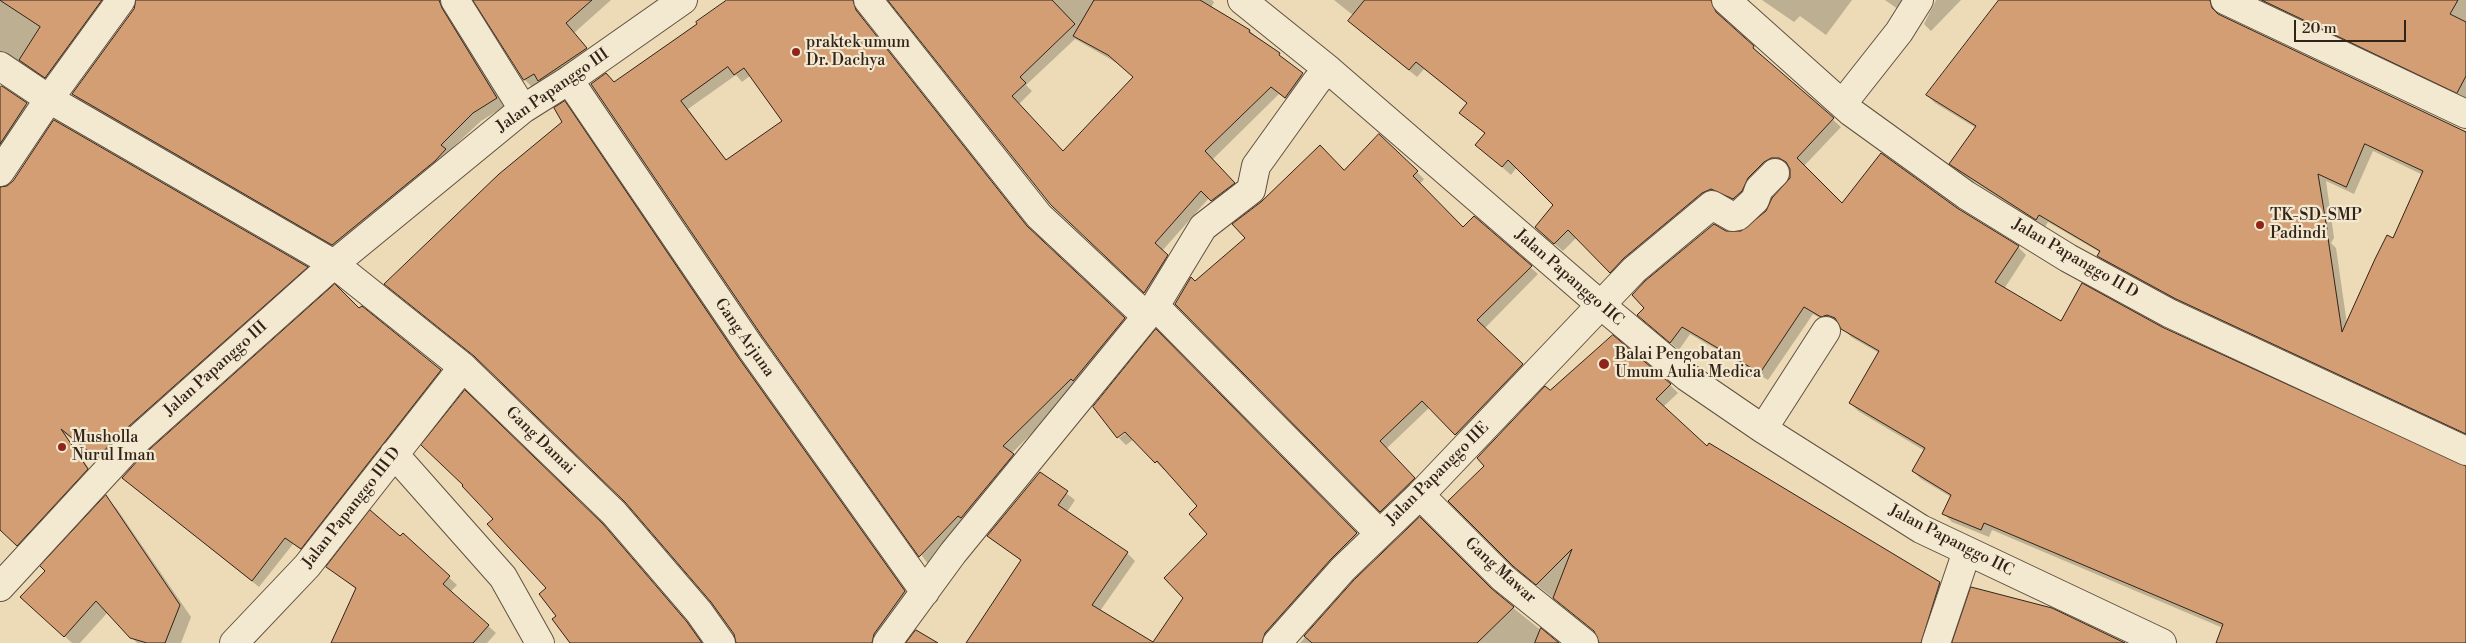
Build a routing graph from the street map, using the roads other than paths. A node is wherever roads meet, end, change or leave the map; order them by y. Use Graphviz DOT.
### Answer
graph roads {
  1 [pos="121,0"];
  2 [pos="455,0"];
  3 [pos="683,0"];
  4 [pos="868,0"];
  5 [pos="1242,0"];
  6 [pos="1726,0"];
  7 [pos="1919,0"];
  8 [pos="2226,0"];
  9 [pos="0,66"];
  10 [pos="1329,70"];
  11 [pos="569,80"];
  12 [pos="49,99"];
  13 [pos="1842,103"];
  14 [pos="523,108"];
  15 [pos="2466,114"];
  16 [pos="0,172"];
  17 [pos="1776,173"];
  18 [pos="334,264"];
  19 [pos="1602,306"];
  20 [pos="1151,311"];
  21 [pos="1826,331"];
  22 [pos="463,367"];
  23 [pos="1763,429"];
  24 [pos="2466,451"];
  25 [pos="394,454"];
  26 [pos="1420,495"];
  27 [pos="1379,533"];
  28 [pos="1968,551"];
  29 [pos="0,587"];
  30 [pos="925,592"];
  31 [pos="234,643"];
  32 [pos="540,643"];
  33 [pos="721,643"];
  34 [pos="887,643"];
  35 [pos="1277,643"];
  36 [pos="1584,643"];
  37 [pos="1936,643"];
  38 [pos="2162,643"];
  1 -- 12 [label="street"];
  2 -- 14 [label="street"];
  3 -- 11 [label="street, Jalan Papanggo III"];
  4 -- 20 [label="street"];
  5 -- 10 [label="street, Jalan Papanggo IIC"];
  6 -- 13 [label="street, Jalan Papanggo II D"];
  7 -- 13 [label="street"];
  8 -- 15 [label="street"];
  9 -- 12 [label="street"];
  10 -- 19 [label="street, Jalan Papanggo IIC"];
  10 -- 20 [label="street"];
  11 -- 14 [label="street, Jalan Papanggo III"];
  11 -- 30 [label="street, Gang Arjuna"];
  12 -- 16 [label="street"];
  12 -- 18 [label="street"];
  13 -- 24 [label="street, Jalan Papanggo II D"];
  14 -- 18 [label="street, Jalan Papanggo III"];
  17 -- 19 [label="street, Jalan Papanggo IIE"];
  18 -- 22 [label="street, Gang Damai"];
  18 -- 29 [label="street, Jalan Papanggo III"];
  19 -- 23 [label="street, Jalan Papanggo IIC"];
  19 -- 26 [label="street, Jalan Papanggo IIE"];
  20 -- 27 [label="street"];
  20 -- 30 [label="street"];
  21 -- 23 [label="street"];
  22 -- 25 [label="street, Jalan Papanggo III D"];
  22 -- 33 [label="street, Gang Damai"];
  23 -- 28 [label="street, Jalan Papanggo IIC"];
  25 -- 31 [label="street, Jalan Papanggo III D"];
  25 -- 32 [label="street"];
  26 -- 27 [label="street, Jalan Papanggo IIE"];
  26 -- 36 [label="street, Gang Mawar"];
  27 -- 35 [label="street, Jalan Papanggo IIE"];
  28 -- 37 [label="street"];
  28 -- 38 [label="street, Jalan Papanggo IIC"];
  30 -- 34 [label="street"];
}
